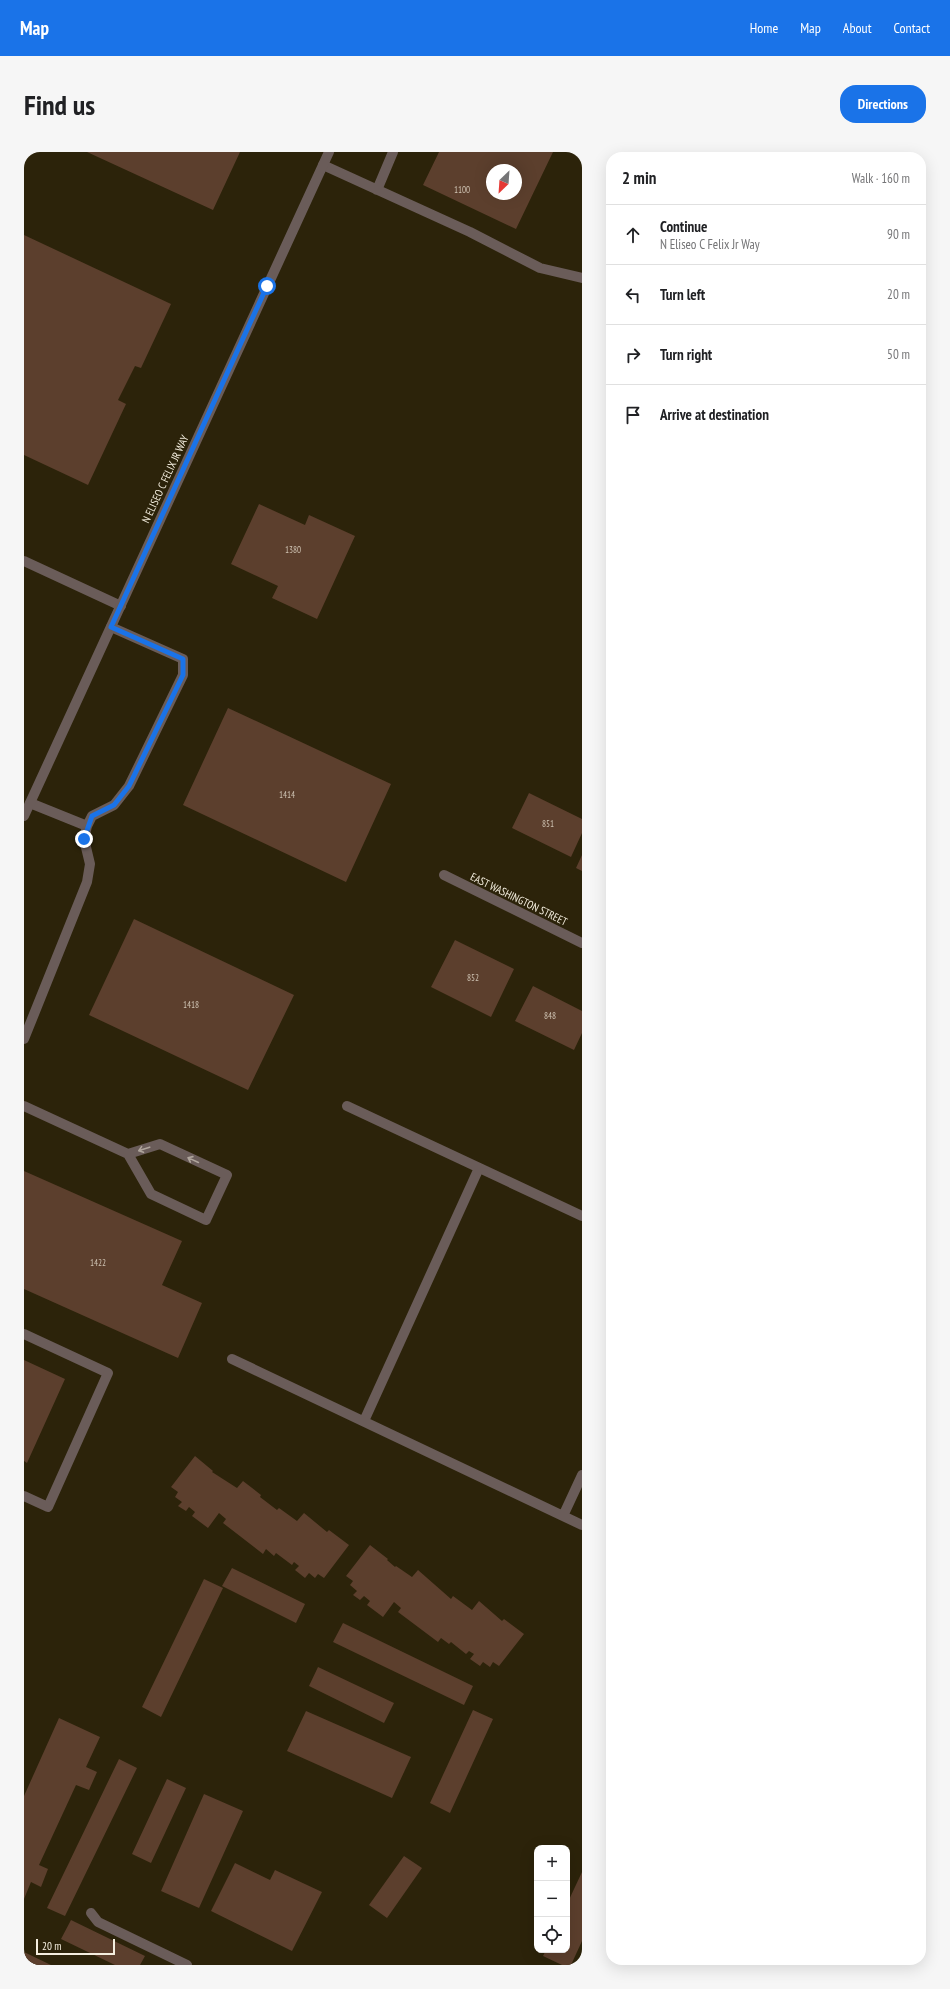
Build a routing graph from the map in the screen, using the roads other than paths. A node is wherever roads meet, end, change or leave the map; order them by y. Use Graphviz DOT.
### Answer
graph roads {
  1 [pos="329,152"];
  2 [pos="393,152"];
  3 [pos="323,165"];
  4 [pos="377,190"];
  5 [pos="582,278"];
  6 [pos="24,561"];
  7 [pos="120,606"];
  8 [pos="111,627"];
  9 [pos="30,803"];
  10 [pos="24,816"];
  11 [pos="87,826"];
  12 [pos="444,875"];
  13 [pos="582,943"];
  14 [pos="24,1039"];
  15 [pos="24,1106"];
  16 [pos="348,1106"];
  17 [pos="128,1154"];
  18 [pos="479,1168"];
  19 [pos="582,1216"];
  20 [pos="24,1334"];
  21 [pos="232,1359"];
  22 [pos="364,1421"];
  23 [pos="582,1475"];
  24 [pos="24,1496"];
  25 [pos="563,1516"];
  26 [pos="582,1525"];
  27 [pos="91,1913"];
  28 [pos="186,1965"];
  1 -- 3 [label="street, N ELISEO C FELIX JR WAY"];
  2 -- 4 [label="street"];
  3 -- 4 [label="street"];
  3 -- 7 [label="street, N ELISEO C FELIX JR WAY"];
  4 -- 5 [label="street"];
  6 -- 7 [label="street"];
  7 -- 8 [label="street, N ELISEO C FELIX JR WAY"];
  8 -- 9 [label="street, N ELISEO C FELIX JR WAY"];
  8 -- 11 [label="street"];
  9 -- 10 [label="street, N ELISEO C FELIX JR WAY"];
  9 -- 11 [label="street"];
  11 -- 14 [label="street"];
  12 -- 13 [label="street, EAST WASHINGTON STREET"];
  15 -- 17 [label="street"];
  16 -- 18 [label="street"];
  17 -- 17 [label="street, one-way"];
  18 -- 19 [label="street"];
  18 -- 22 [label="street"];
  20 -- 24 [label="street"];
  21 -- 22 [label="street"];
  22 -- 25 [label="street"];
  23 -- 25 [label="street"];
  25 -- 26 [label="street"];
  27 -- 28 [label="street"];
}
